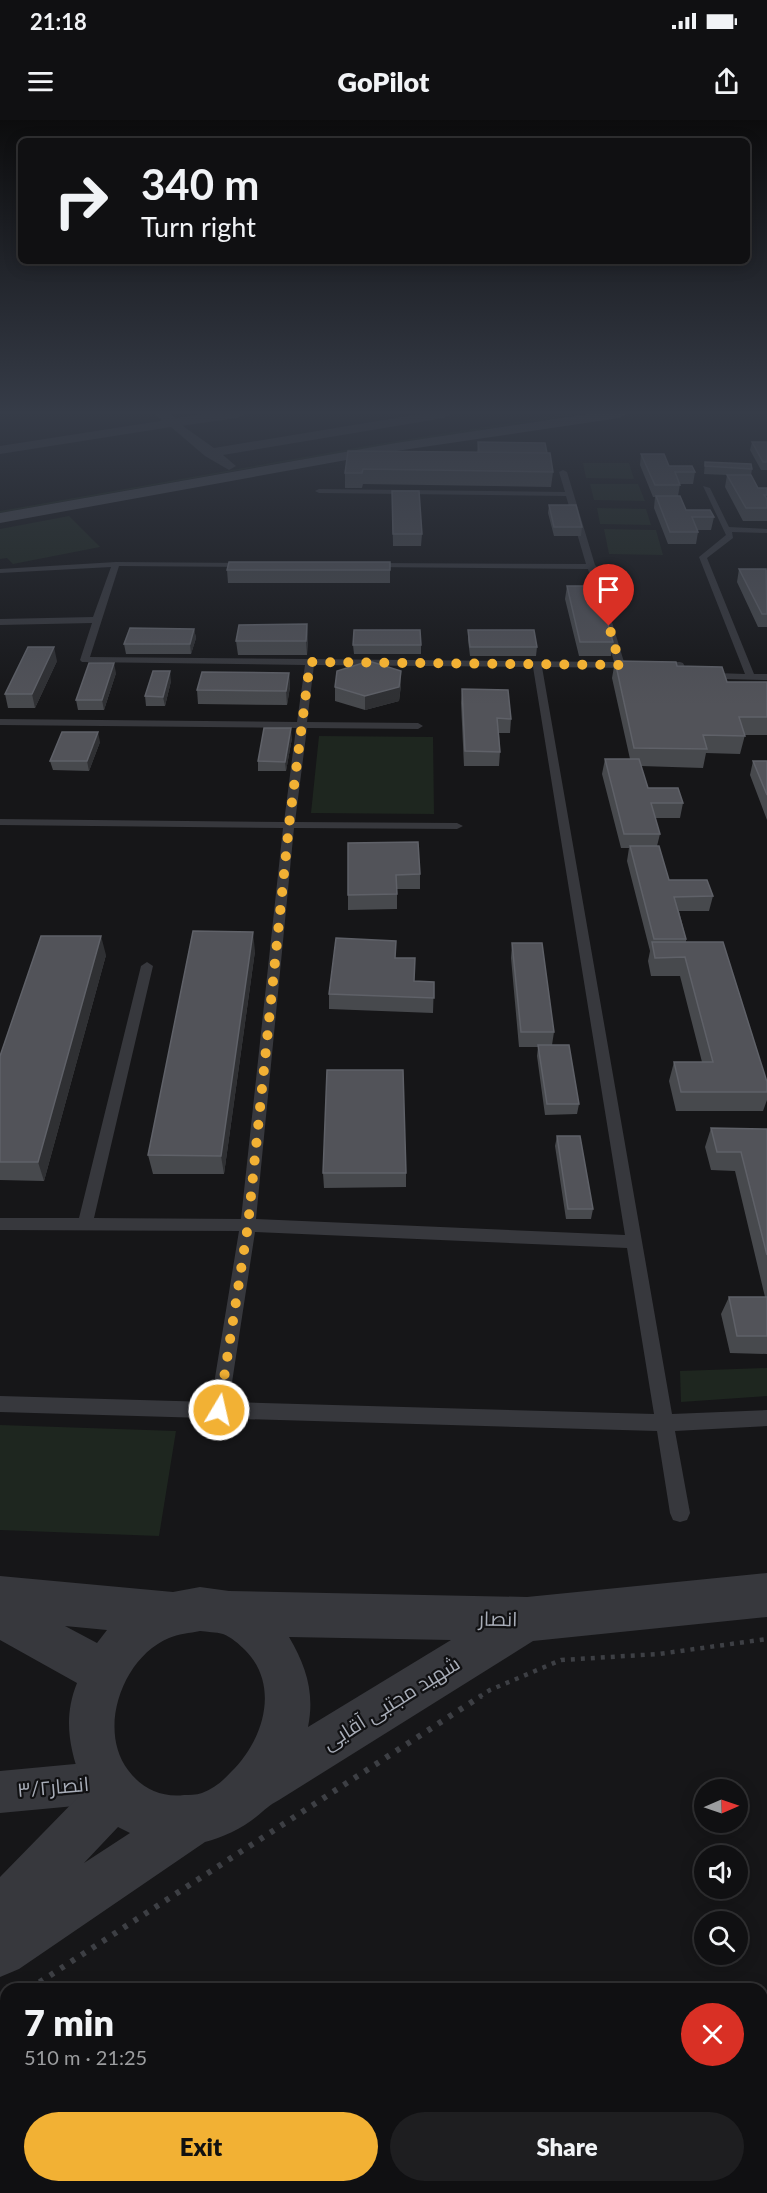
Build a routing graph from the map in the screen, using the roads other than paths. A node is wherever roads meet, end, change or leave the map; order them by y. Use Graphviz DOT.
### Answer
graph roads {
  1 [pos="40,511"];
  2 [pos="575,511"];
  3 [pos="717,511"];
  4 [pos="0,518"];
  5 [pos="767,531"];
  6 [pos="728,533"];
  7 [pos="767,539"];
  8 [pos="116,564"];
  9 [pos="259,565"];
  10 [pos="366,565"];
  11 [pos="593,567"];
  12 [pos="0,571"];
  13 [pos="97,620"];
  14 [pos="0,622"];
  15 [pos="310,662"];
  16 [pos="537,664"];
  17 [pos="620,665"];
  18 [pos="750,677"];
  19 [pos="767,677"];
  20 [pos="0,722"];
  21 [pos="303,725"];
  22 [pos="418,726"];
  23 [pos="0,822"];
  24 [pos="289,825"];
  25 [pos="457,826"];
  26 [pos="147,966"];
  27 [pos="0,1224"];
  28 [pos="85,1224"];
  29 [pos="248,1225"];
  30 [pos="636,1242"];
  31 [pos="0,1404"];
  32 [pos="219,1410"];
  33 [pos="767,1418"];
  34 [pos="665,1423"];
  35 [pos="680,1513"];
  36 [pos="767,1594"];
  37 [pos="0,1598"];
  38 [pos="170,1613"];
  39 [pos="228,1613"];
  40 [pos="0,1615"];
  41 [pos="527,1619"];
  42 [pos="104,1672"];
  43 [pos="255,1787"];
  44 [pos="111,1788"];
  45 [pos="0,1792"];
  46 [pos="194,1820"];
  47 [pos="0,1915"];
  48 [pos="0,1950"];
  1 -- 4 [label="main road"];
  2 -- 11 [label="lane"];
  3 -- 6 [label="lane"];
  5 -- 6 [label="lane"];
  6 -- 7 [label="lane"];
  6 -- 18 [label="lane"];
  8 -- 9 [label="lane"];
  8 -- 12 [label="lane"];
  8 -- 13 [label="lane"];
  10 -- 11 [label="lane"];
  11 -- 17 [label="lane"];
  13 -- 14 [label="lane"];
  13 -- 15 [label="lane"];
  15 -- 16 [label="lane"];
  15 -- 21 [label="lane"];
  16 -- 17 [label="lane"];
  16 -- 30 [label="lane"];
  17 -- 18 [label="lane"];
  18 -- 19 [label="lane"];
  20 -- 21 [label="lane"];
  21 -- 22 [label="lane"];
  21 -- 24 [label="lane"];
  23 -- 24 [label="lane"];
  24 -- 25 [label="lane"];
  24 -- 29 [label="lane"];
  26 -- 28 [label="lane"];
  27 -- 28 [label="lane"];
  28 -- 29 [label="lane"];
  29 -- 30 [label="lane"];
  29 -- 32 [label="lane"];
  30 -- 34 [label="lane"];
  31 -- 32 [label="lane"];
  32 -- 34 [label="lane"];
  33 -- 34 [label="lane"];
  34 -- 35 [label="lane"];
  36 -- 41 [label="street, انصار"];
  37 -- 38 [label="street"];
  38 -- 39 [label="street"];
  38 -- 42 [label="street"];
  39 -- 41 [label="street, انصار"];
  39 -- 43 [label="street"];
  40 -- 42 [label="street"];
  41 -- 43 [label="street, شهید مجتبی آقایی"];
  42 -- 44 [label="street"];
  43 -- 46 [label="street"];
  44 -- 45 [label="street, انصار۳/۲"];
  44 -- 46 [label="street"];
  44 -- 47 [label="street"];
  46 -- 48 [label="street"];
}
